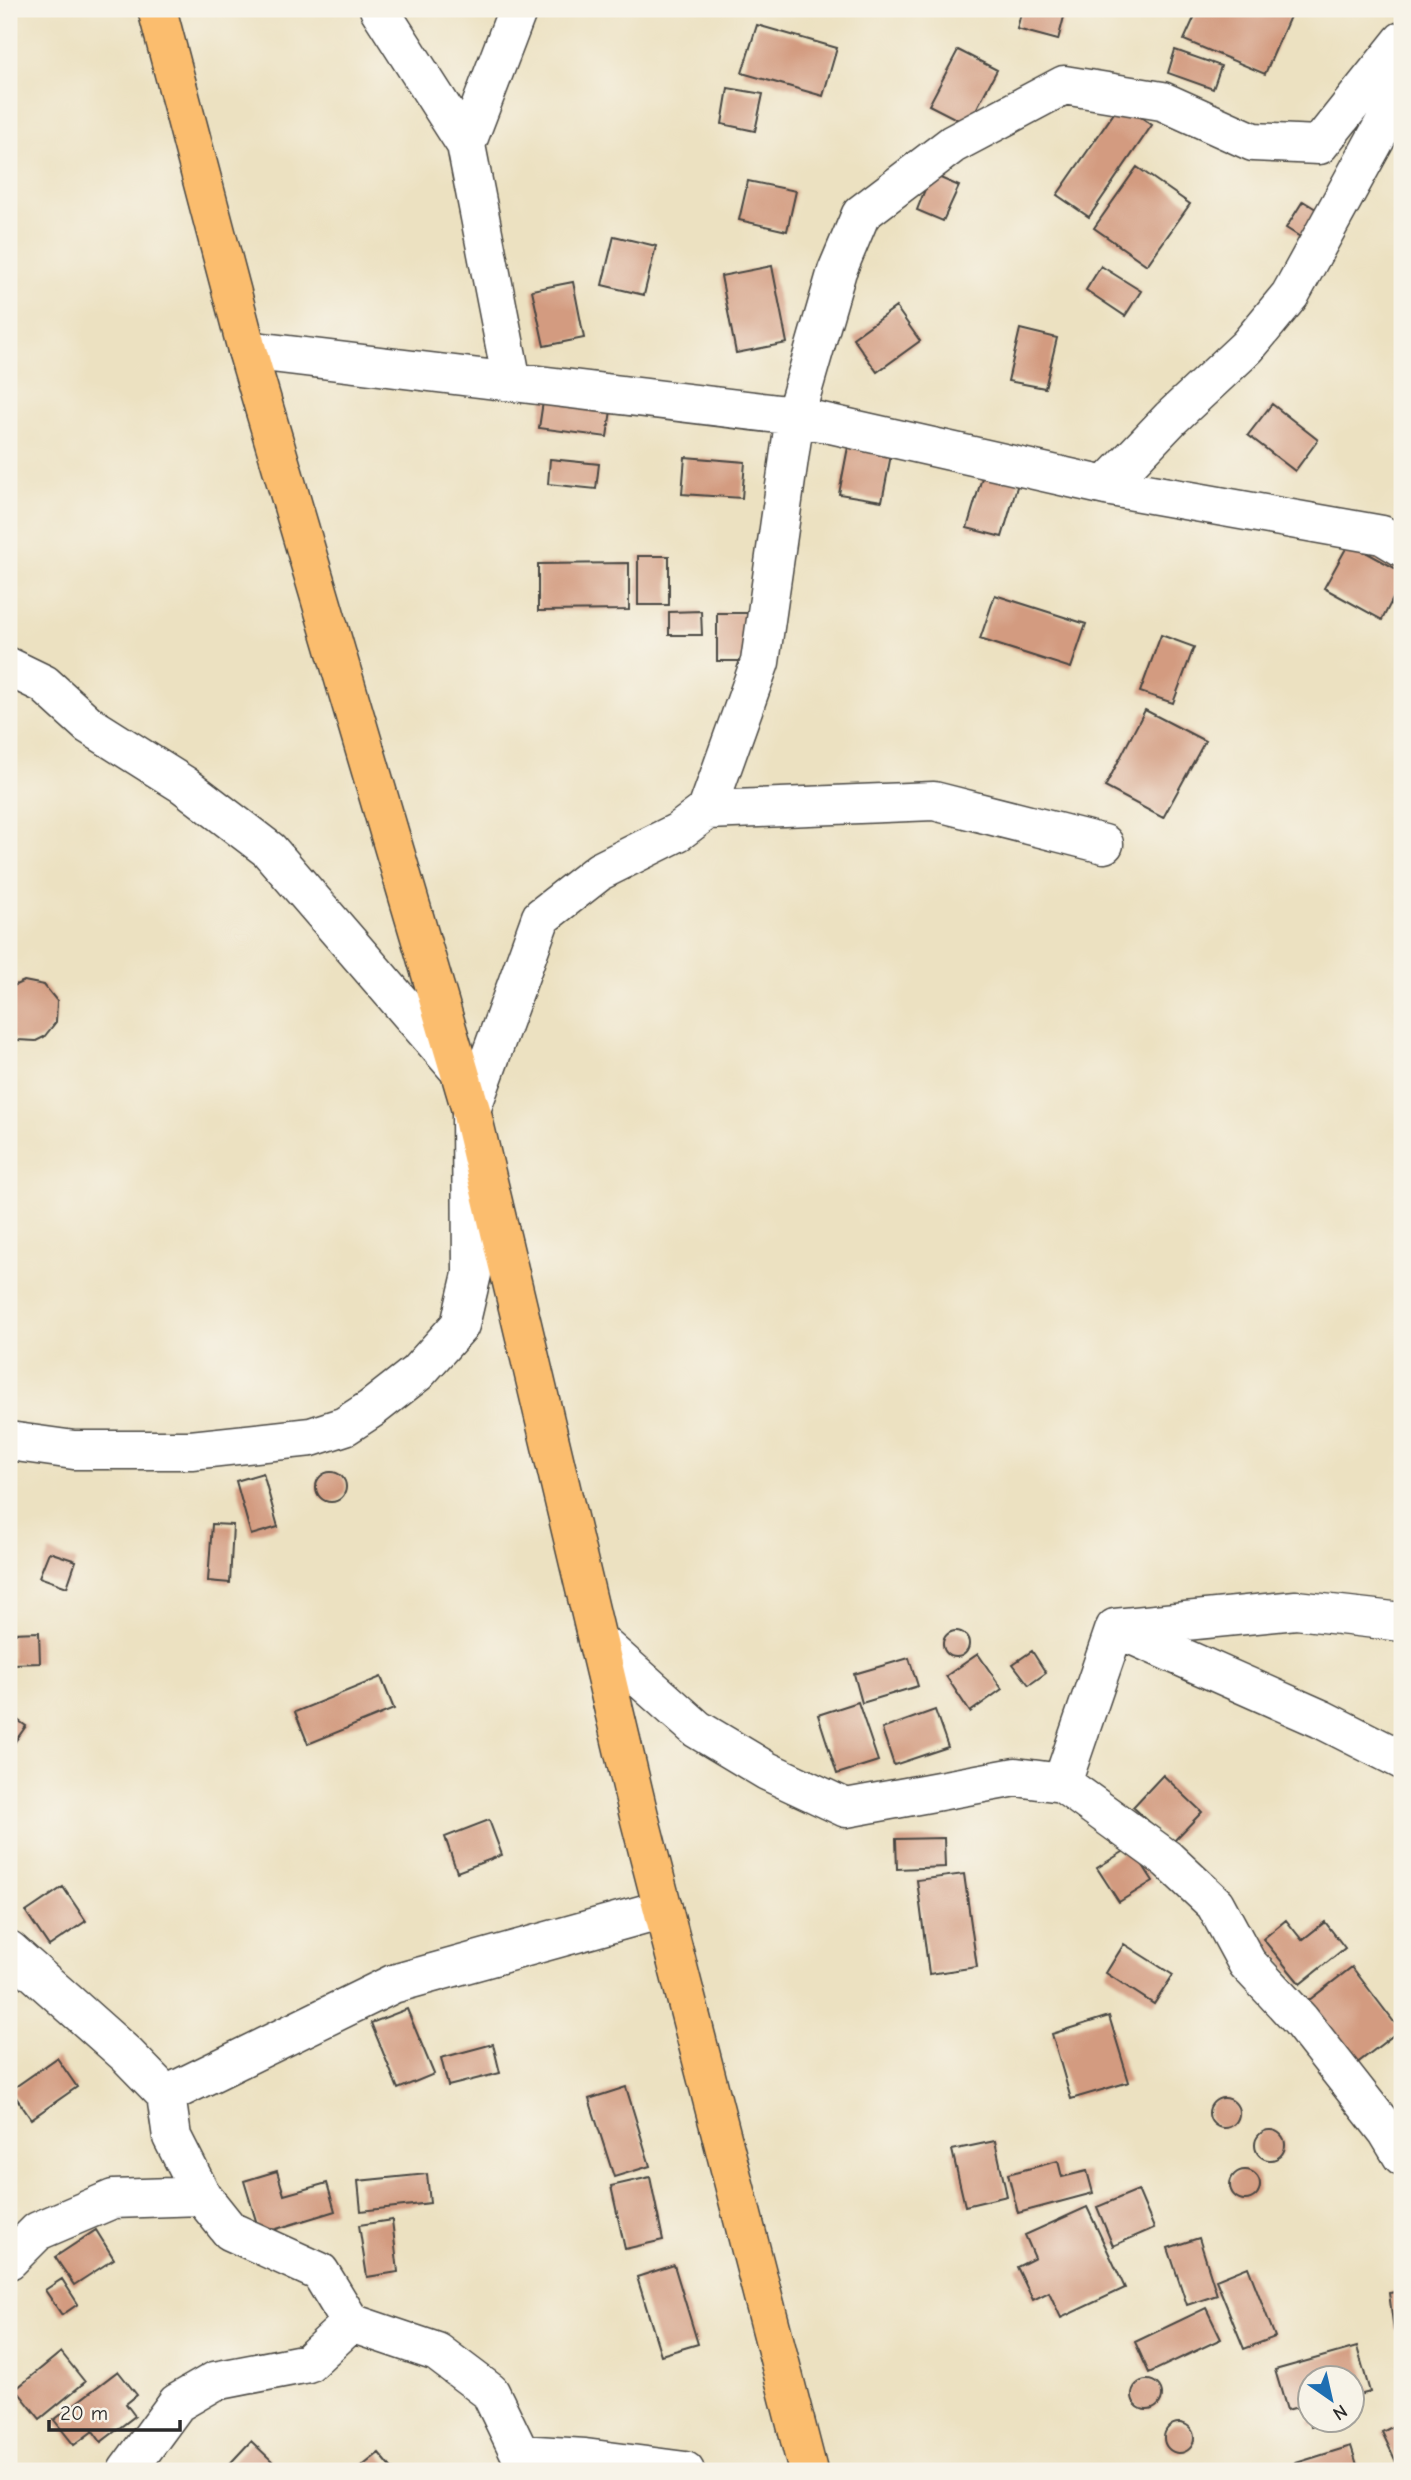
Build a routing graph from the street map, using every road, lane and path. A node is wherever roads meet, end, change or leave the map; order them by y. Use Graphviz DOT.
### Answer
graph roads {
  1 [pos="157,9"];
  2 [pos="379,9"];
  3 [pos="518,9"];
  4 [pos="1402,41"];
  5 [pos="1402,91"];
  6 [pos="466,145"];
  7 [pos="1319,145"];
  8 [pos="1363,162"];
  9 [pos="247,350"];
  10 [pos="512,382"];
  11 [pos="794,416"];
  12 [pos="1106,485"];
  13 [pos="1402,547"];
  14 [pos="9,667"];
  15 [pos="706,810"];
  16 [pos="1104,844"];
  17 [pos="458,1069"];
  18 [pos="471,1110"];
  19 [pos="9,1441"];
  20 [pos="1402,1622"];
  21 [pos="1115,1628"];
  22 [pos="597,1640"];
  23 [pos="1402,1760"];
  24 [pos="1062,1783"];
  25 [pos="663,1909"];
  26 [pos="9,1950"];
  27 [pos="166,2095"];
  28 [pos="1402,2156"];
  29 [pos="202,2196"];
  30 [pos="9,2260"];
  31 [pos="351,2323"];
  32 [pos="596,2465"];
  33 [pos="127,2471"];
  34 [pos="685,2471"];
  35 [pos="808,2471"];
  1 -- 9 [label="main road"];
  2 -- 6 [label="street"];
  3 -- 6 [label="street"];
  4 -- 7 [label="street"];
  5 -- 8 [label="street"];
  6 -- 10 [label="street"];
  7 -- 8 [label="street"];
  7 -- 11 [label="street"];
  8 -- 12 [label="street"];
  9 -- 10 [label="street"];
  9 -- 17 [label="main road"];
  10 -- 11 [label="street"];
  11 -- 12 [label="street"];
  11 -- 15 [label="street"];
  12 -- 13 [label="street"];
  14 -- 17 [label="street"];
  15 -- 16 [label="street"];
  15 -- 18 [label="street"];
  17 -- 18 [label="main road"];
  18 -- 19 [label="street"];
  18 -- 22 [label="main road"];
  20 -- 21 [label="street"];
  21 -- 23 [label="street"];
  21 -- 24 [label="street"];
  22 -- 24 [label="street"];
  22 -- 25 [label="main road"];
  24 -- 28 [label="street"];
  25 -- 27 [label="street"];
  25 -- 35 [label="main road"];
  26 -- 27 [label="street"];
  27 -- 29 [label="street"];
  29 -- 30 [label="street"];
  29 -- 31 [label="street"];
  31 -- 32 [label="street"];
  31 -- 33 [label="street"];
  32 -- 34 [label="street"];
}
